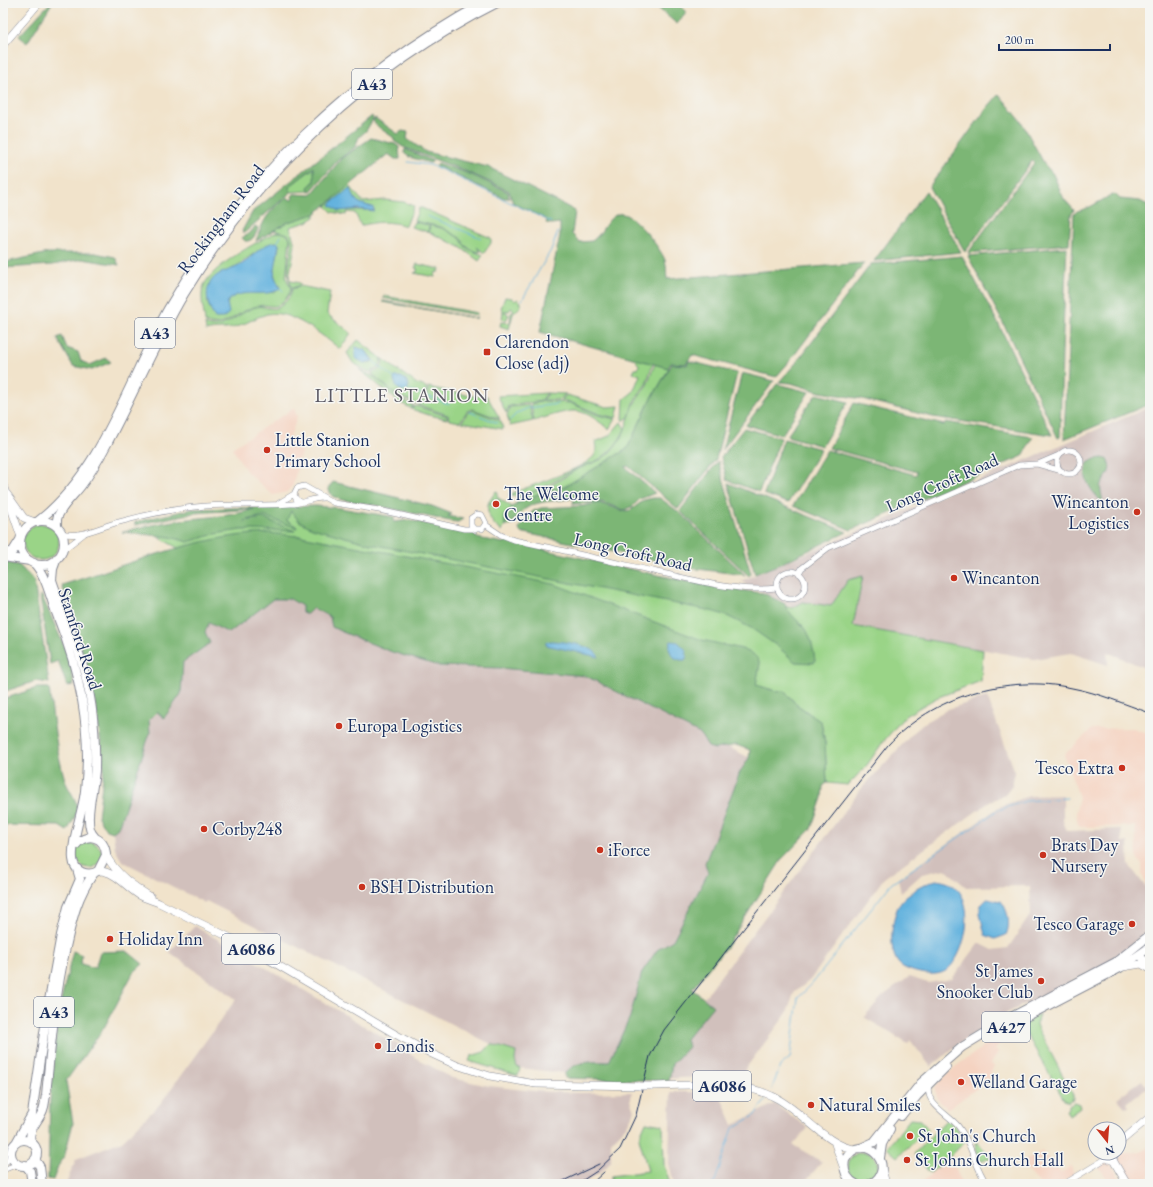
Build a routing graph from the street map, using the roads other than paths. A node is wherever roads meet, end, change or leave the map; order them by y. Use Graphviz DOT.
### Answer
graph roads {
  1 [pos="39,3"];
  2 [pos="484,3"];
  3 [pos="497,3"];
  4 [pos="3,45"];
  5 [pos="1059,455"];
  6 [pos="1037,464"];
  7 [pos="1062,471"];
  8 [pos="3,485"];
  9 [pos="310,490"];
  10 [pos="7,494"];
  11 [pos="294,494"];
  12 [pos="323,498"];
  13 [pos="310,499"];
  14 [pos="279,503"];
  15 [pos="302,503"];
  16 [pos="470,521"];
  17 [pos="36,522"];
  18 [pos="486,525"];
  19 [pos="456,527"];
  20 [pos="59,530"];
  21 [pos="475,530"];
  22 [pos="87,532"];
  23 [pos="21,539"];
  24 [pos="59,555"];
  25 [pos="3,556"];
  26 [pos="33,562"];
  27 [pos="799,573"];
  28 [pos="777,588"];
  29 [pos="94,836"];
  30 [pos="75,846"];
  31 [pos="106,854"];
  32 [pos="77,869"];
  33 [pos="96,872"];
  34 [pos="155,902"];
  35 [pos="1150,935"];
  36 [pos="1149,947"];
  37 [pos="1137,951"];
  38 [pos="1148,963"];
  39 [pos="1118,965"];
  40 [pos="1150,969"];
  41 [pos="930,1083"];
  42 [pos="914,1099"];
  43 [pos="930,1099"];
  44 [pos="1150,1118"];
  45 [pos="1127,1135"];
  46 [pos="32,1142"];
  47 [pos="16,1143"];
  48 [pos="835,1144"];
  49 [pos="858,1148"];
  50 [pos="11,1152"];
  51 [pos="880,1158"];
  52 [pos="35,1159"];
  53 [pos="1102,1161"];
  54 [pos="1113,1161"];
  55 [pos="3,1164"];
  56 [pos="22,1165"];
  57 [pos="844,1169"];
  58 [pos="882,1169"];
  59 [pos="3,1170"];
  60 [pos="847,1181"];
  61 [pos="32,1184"];
  62 [pos="42,1184"];
  63 [pos="856,1184"];
  64 [pos="870,1184"];
  65 [pos="886,1184"];
  66 [pos="987,1184"];
  67 [pos="1064,1184"];
  68 [pos="1128,1184"];
  1 -- 4 [label="main road"];
  2 -- 17 [label="highway, Rockingham Road / A43"];
  3 -- 20 [label="highway, Rockingham Road / A43"];
  5 -- 6 [label="street"];
  5 -- 7 [label="street"];
  5 -- 7 [label="street"];
  6 -- 7 [label="street, Long Croft Road"];
  6 -- 27 [label="street, Long Croft Road"];
  8 -- 10 [label="main road"];
  9 -- 11 [label="street"];
  9 -- 12 [label="street"];
  9 -- 13 [label="street"];
  10 -- 17 [label="main road"];
  10 -- 23 [label="main road"];
  11 -- 14 [label="street"];
  11 -- 15 [label="street"];
  12 -- 13 [label="street"];
  12 -- 19 [label="street"];
  13 -- 15 [label="street"];
  14 -- 15 [label="street"];
  14 -- 22 [label="street"];
  16 -- 18 [label="street"];
  16 -- 19 [label="street"];
  16 -- 21 [label="street"];
  17 -- 20 [label="highway"];
  17 -- 23 [label="highway"];
  18 -- 21 [label="street"];
  18 -- 28 [label="street, Long Croft Road"];
  19 -- 21 [label="street"];
  20 -- 22 [label="street"];
  20 -- 24 [label="highway"];
  22 -- 24 [label="street"];
  23 -- 25 [label="highway"];
  23 -- 26 [label="highway"];
  24 -- 26 [label="highway"];
  24 -- 29 [label="highway, Stamford Road"];
  25 -- 26 [label="highway"];
  26 -- 30 [label="highway, Stamford Road / A43"];
  27 -- 28 [label="street"];
  27 -- 28 [label="street"];
  29 -- 30 [label="highway"];
  29 -- 31 [label="highway"];
  30 -- 32 [label="highway, A43"];
  31 -- 33 [label="highway, A43"];
  31 -- 34 [label="main road"];
  32 -- 33 [label="highway"];
  32 -- 47 [label="highway, A43"];
  33 -- 34 [label="main road, A6086"];
  33 -- 46 [label="highway, A43"];
  34 -- 48 [label="main road, A6086, bridge"];
  35 -- 37 [label="highway"];
  36 -- 37 [label="highway"];
  36 -- 38 [label="main road"];
  37 -- 38 [label="main road"];
  37 -- 39 [label="highway"];
  39 -- 40 [label="main road"];
  39 -- 41 [label="highway, A427"];
  39 -- 49 [label="highway, A427"];
  41 -- 42 [label="highway, A427"];
  41 -- 43 [label="street"];
  42 -- 43 [label="street"];
  42 -- 51 [label="highway, A427"];
  43 -- 66 [label="street"];
  44 -- 45 [label="main road"];
  46 -- 47 [label="highway"];
  46 -- 52 [label="highway, A43"];
  47 -- 50 [label="highway, A43"];
  48 -- 49 [label="main road, A6086"];
  48 -- 57 [label="main road, A6086"];
  49 -- 51 [label="highway"];
  49 -- 57 [label="highway, A427"];
  50 -- 55 [label="street"];
  50 -- 56 [label="highway"];
  51 -- 58 [label="highway, A427"];
  52 -- 56 [label="highway"];
  52 -- 62 [label="highway, A43"];
  53 -- 67 [label="street"];
  54 -- 68 [label="main road"];
  56 -- 59 [label="street"];
  56 -- 61 [label="highway"];
  57 -- 60 [label="highway"];
  58 -- 64 [label="highway"];
  58 -- 65 [label="main road"];
  60 -- 63 [label="highway"];
}
